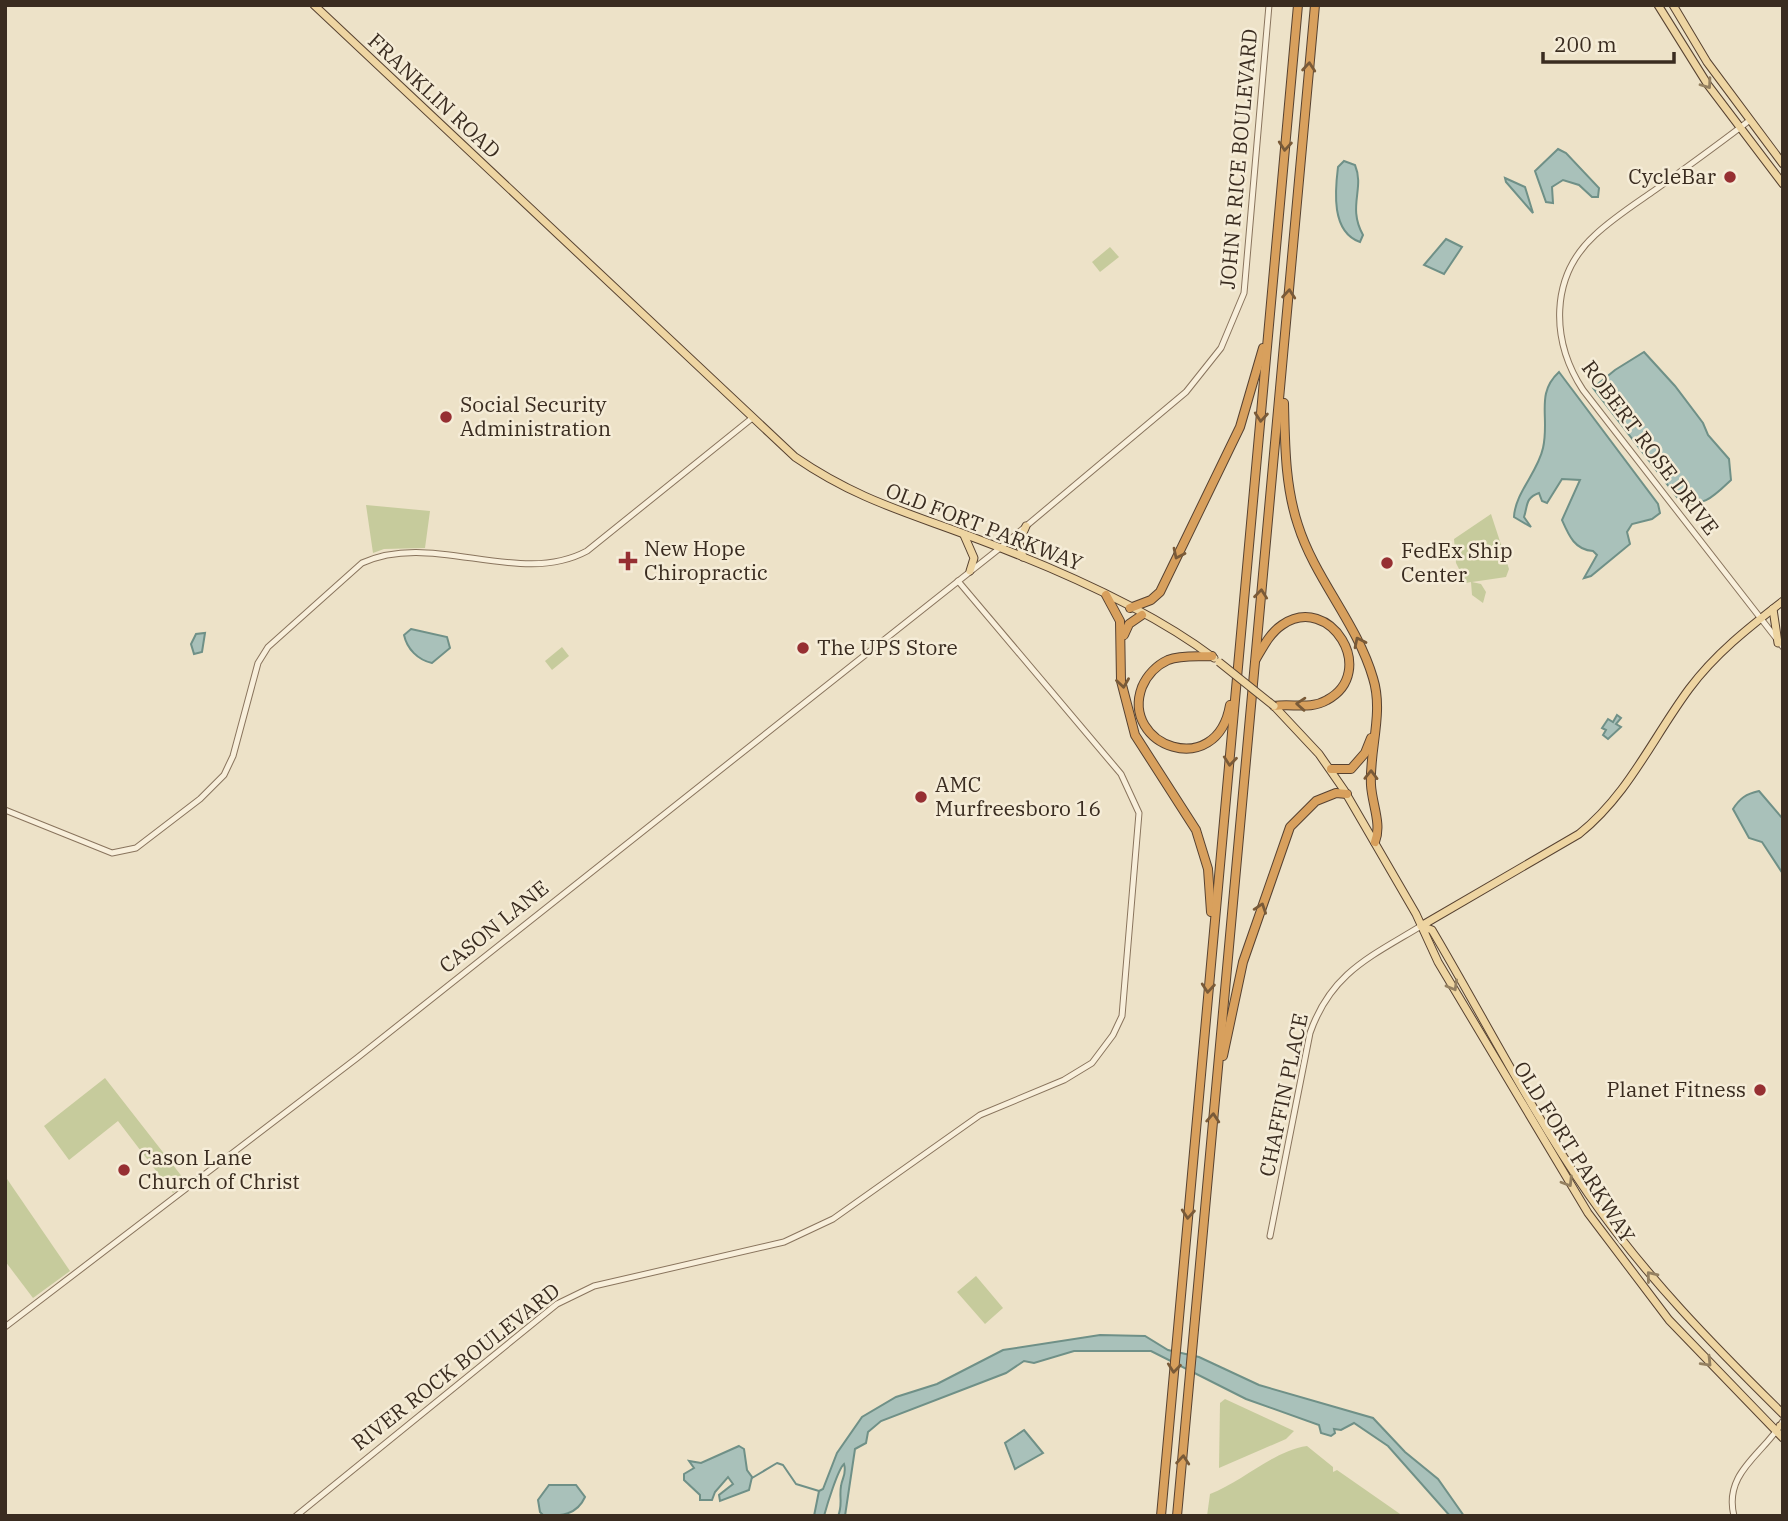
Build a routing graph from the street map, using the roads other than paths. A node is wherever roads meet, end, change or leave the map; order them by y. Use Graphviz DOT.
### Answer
graph roads {
  1 [pos="314,5"];
  2 [pos="1269,5"];
  3 [pos="1298,5"];
  4 [pos="1315,5"];
  5 [pos="1658,5"];
  6 [pos="1673,5"];
  7 [pos="1750,120"];
  8 [pos="1740,128"];
  9 [pos="1783,164"];
  10 [pos="500,182"];
  11 [pos="1783,184"];
  12 [pos="1269,325"];
  13 [pos="1283,362"];
  14 [pos="751,419"];
  15 [pos="1026,526"];
  16 [pos="963,534"];
  17 [pos="1000,548"];
  18 [pos="1023,557"];
  19 [pos="970,571"];
  20 [pos="958,581"];
  21 [pos="1106,595"];
  22 [pos="1783,601"];
  23 [pos="1130,608"];
  24 [pos="1773,609"];
  25 [pos="1142,615"];
  26 [pos="1759,620"];
  27 [pos="1781,645"];
  28 [pos="1122,648"];
  29 [pos="1216,659"];
  30 [pos="1254,662"];
  31 [pos="1236,693"];
  32 [pos="1274,706"];
  33 [pos="1376,708"];
  34 [pos="1331,769"];
  35 [pos="1346,794"];
  36 [pos="5,810"];
  37 [pos="1375,842"];
  38 [pos="1421,926"];
  39 [pos="1213,937"];
  40 [pos="1215,1093"];
  41 [pos="1270,1236"];
  42 [pos="5,1327"];
  43 [pos="1783,1414"];
  44 [pos="1781,1428"];
  45 [pos="296,1516"];
  46 [pos="1161,1516"];
  47 [pos="1177,1516"];
  48 [pos="1734,1516"];
  1 -- 10 [label="main road, FRANKLIN ROAD"];
  2 -- 15 [label="street, JOHN R RICE BOULEVARD"];
  3 -- 12 [label="highway, one-way"];
  13 -- 4 [label="highway, one-way"];
  5 -- 8 [label="main road, one-way"];
  6 -- 7 [label="main road"];
  7 -- 8 [label="street, ROBERT ROSE DRIVE"];
  7 -- 9 [label="main road"];
  8 -- 11 [label="main road"];
  8 -- 26 [label="street, ROBERT ROSE DRIVE"];
  10 -- 14 [label="main road, OLD FORT PARKWAY"];
  12 -- 23 [label="highway, one-way"];
  12 -- 31 [label="highway, one-way"];
  30 -- 13 [label="highway, one-way"];
  33 -- 13 [label="highway, one-way"];
  14 -- 16 [label="main road, OLD FORT PARKWAY"];
  14 -- 36 [label="street"];
  15 -- 17 [label="street, JOHN R RICE BOULEVARD"];
  15 -- 18 [label="main road"];
  16 -- 17 [label="main road, OLD FORT PARKWAY"];
  16 -- 19 [label="main road"];
  17 -- 18 [label="main road, OLD FORT PARKWAY"];
  17 -- 19 [label="street, CASON LANE"];
  18 -- 21 [label="main road, OLD FORT PARKWAY"];
  19 -- 20 [label="street, CASON LANE"];
  20 -- 42 [label="street, CASON LANE"];
  20 -- 45 [label="street, RIVER ROCK BOULEVARD"];
  21 -- 23 [label="main road, OLD FORT PARKWAY"];
  21 -- 28 [label="highway"];
  22 -- 24 [label="main road"];
  23 -- 25 [label="main road, OLD FORT PARKWAY"];
  24 -- 26 [label="main road"];
  24 -- 27 [label="main road"];
  25 -- 28 [label="highway"];
  25 -- 29 [label="main road, OLD FORT PARKWAY"];
  26 -- 27 [label="street, ROBERT ROSE DRIVE"];
  26 -- 38 [label="main road"];
  28 -- 39 [label="highway, one-way"];
  29 -- 31 [label="highway"];
  29 -- 32 [label="main road, OLD FORT PARKWAY, bridge"];
  30 -- 32 [label="highway, one-way"];
  30 -- 40 [label="highway"];
  31 -- 39 [label="highway, one-way"];
  32 -- 34 [label="main road, OLD FORT PARKWAY"];
  33 -- 34 [label="highway"];
  37 -- 33 [label="highway, one-way"];
  34 -- 35 [label="main road, OLD FORT PARKWAY"];
  35 -- 37 [label="main road, OLD FORT PARKWAY"];
  40 -- 35 [label="highway, one-way"];
  37 -- 38 [label="main road, OLD FORT PARKWAY"];
  38 -- 41 [label="street, CHAFFIN PLACE"];
  43 -- 38 [label="main road, OLD FORT PARKWAY, one-way"];
  38 -- 44 [label="main road, OLD FORT PARKWAY, one-way"];
  39 -- 46 [label="highway, one-way"];
  47 -- 40 [label="highway, one-way"];
  44 -- 48 [label="street"];
}
